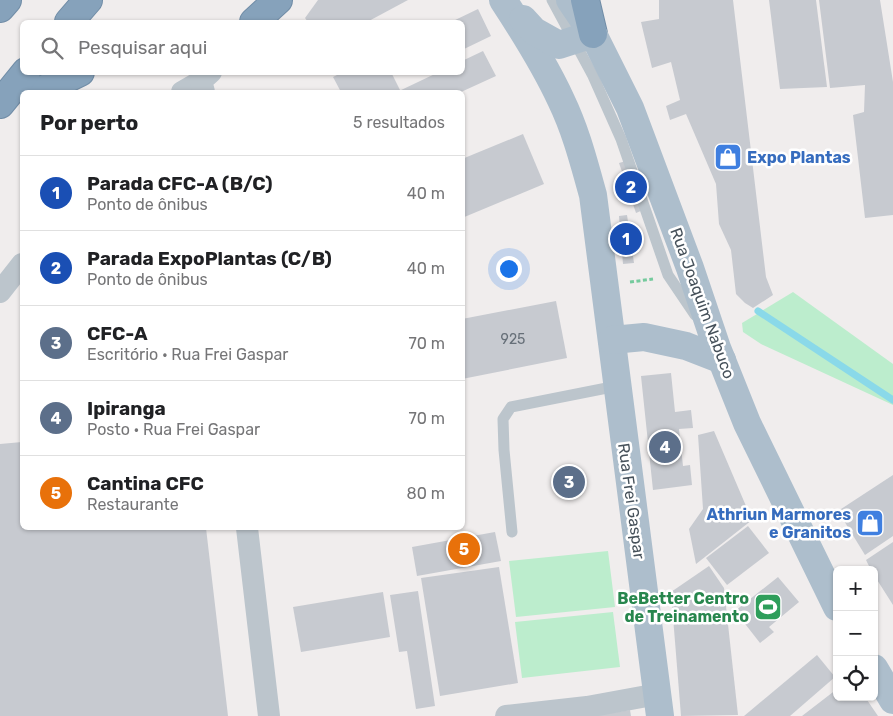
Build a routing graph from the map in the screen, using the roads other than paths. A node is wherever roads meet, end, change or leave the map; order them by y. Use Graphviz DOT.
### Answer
graph roads {
  1 [pos="7,0"];
  2 [pos="88,0"];
  3 [pos="504,0"];
  4 [pos="552,0"];
  5 [pos="570,0"];
  6 [pos="585,0"];
  7 [pos="0,8"];
  8 [pos="274,9"];
  9 [pos="71,20"];
  10 [pos="257,20"];
  11 [pos="584,37"];
  12 [pos="24,75"];
  13 [pos="74,75"];
  14 [pos="205,82"];
  15 [pos="43,90"];
  16 [pos="187,90"];
  17 [pos="0,104"];
  18 [pos="20,105"];
  19 [pos="0,119"];
  20 [pos="20,267"];
  21 [pos="0,292"];
  22 [pos="612,340"];
  23 [pos="720,354"];
  24 [pos="617,386"];
  25 [pos="247,530"];
  26 [pos="512,532"];
  27 [pos="833,599"];
  28 [pos="878,675"];
  29 [pos="893,700"];
  30 [pos="659,705"];
  31 [pos="269,716"];
  32 [pos="506,716"];
  1 -- 7 [label="highway"];
  2 -- 9 [label="highway"];
  3 -- 11 [label="main road"];
  3 -- 22 [label="main road, Rua Frei Gaspar"];
  4 -- 11 [label="lane"];
  5 -- 11 [label="main road, Rua Joaquim Nabuco"];
  6 -- 11 [label="highway"];
  8 -- 10 [label="highway"];
  11 -- 23 [label="main road, Rua Joaquim Nabuco"];
  11 -- 23 [label="lane"];
  12 -- 17 [label="highway"];
  13 -- 15 [label="highway"];
  14 -- 16 [label="street"];
  18 -- 19 [label="highway"];
  20 -- 21 [label="street"];
  22 -- 23 [label="main road"];
  22 -- 24 [label="main road, Rua Frei Gaspar"];
  23 -- 27 [label="main road, Rua Joaquim Nabuco"];
  24 -- 26 [label="lane"];
  24 -- 30 [label="main road, Rua Frei Gaspar"];
  25 -- 31 [label="street"];
  28 -- 29 [label="main road"];
  30 -- 32 [label="street"];
}
